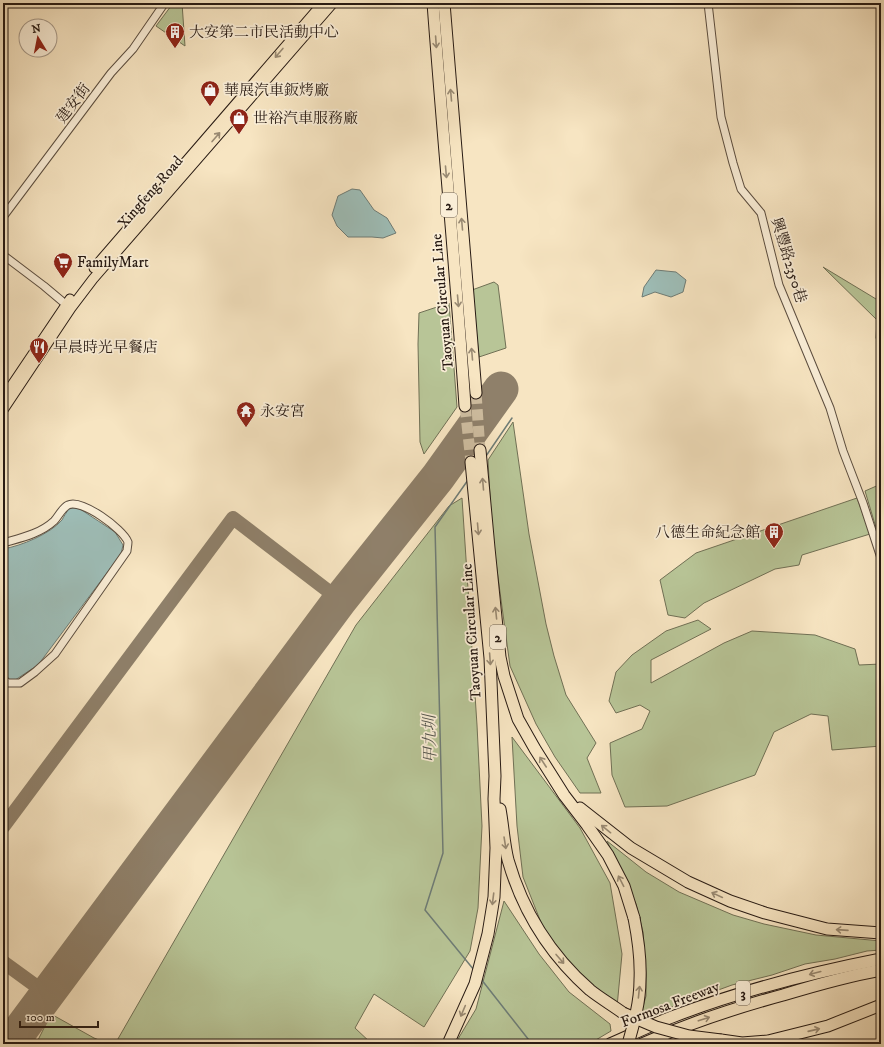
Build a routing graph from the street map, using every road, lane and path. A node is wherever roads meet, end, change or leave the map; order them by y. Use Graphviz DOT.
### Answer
graph roads {
  1 [pos="323,3"];
  2 [pos="333,3"];
  3 [pos="433,3"];
  4 [pos="444,3"];
  5 [pos="708,3"];
  6 [pos="164,4"];
  7 [pos="3,217"];
  8 [pos="3,255"];
  9 [pos="68,306"];
  10 [pos="476,392"];
  11 [pos="3,399"];
  12 [pos="465,406"];
  13 [pos="3,410"];
  14 [pos="3,544"];
  15 [pos="881,558"];
  16 [pos="3,679"];
  17 [pos="495,776"];
  18 [pos="564,795"];
  19 [pos="881,933"];
  20 [pos="881,959"];
  21 [pos="881,970"];
  22 [pos="881,1005"];
  23 [pos="448,1044"];
  24 [pos="610,1044"];
  25 [pos="628,1044"];
  26 [pos="642,1044"];
  1 -- 9 [label="main road, Xingfeng Road, one-way"];
  9 -- 2 [label="main road, Xingfeng Road, one-way"];
  3 -- 12 [label="highway, Taoyuan Circular Line / 2, one-way"];
  10 -- 4 [label="highway, Taoyuan Circular Line / 2, one-way"];
  5 -- 15 [label="street, 興豐路2350巷"];
  6 -- 7 [label="street, 建安街"];
  8 -- 9 [label="street"];
  9 -- 11 [label="main road, Xingfeng Road"];
  9 -- 13 [label="main road, Xingfeng Road"];
  14 -- 16 [label="street"];
  18 -- 17 [label="highway, Taoyuan Circular Line / 2, one-way"];
  17 -- 22 [label="highway, one-way, bridge"];
  17 -- 23 [label="highway, one-way"];
  19 -- 18 [label="highway, one-way"];
  25 -- 18 [label="highway, one-way, bridge"];
  20 -- 24 [label="highway, Formosa Freeway / 3, one-way"];
  26 -- 21 [label="highway, Formosa Freeway / 3, one-way"];
}
